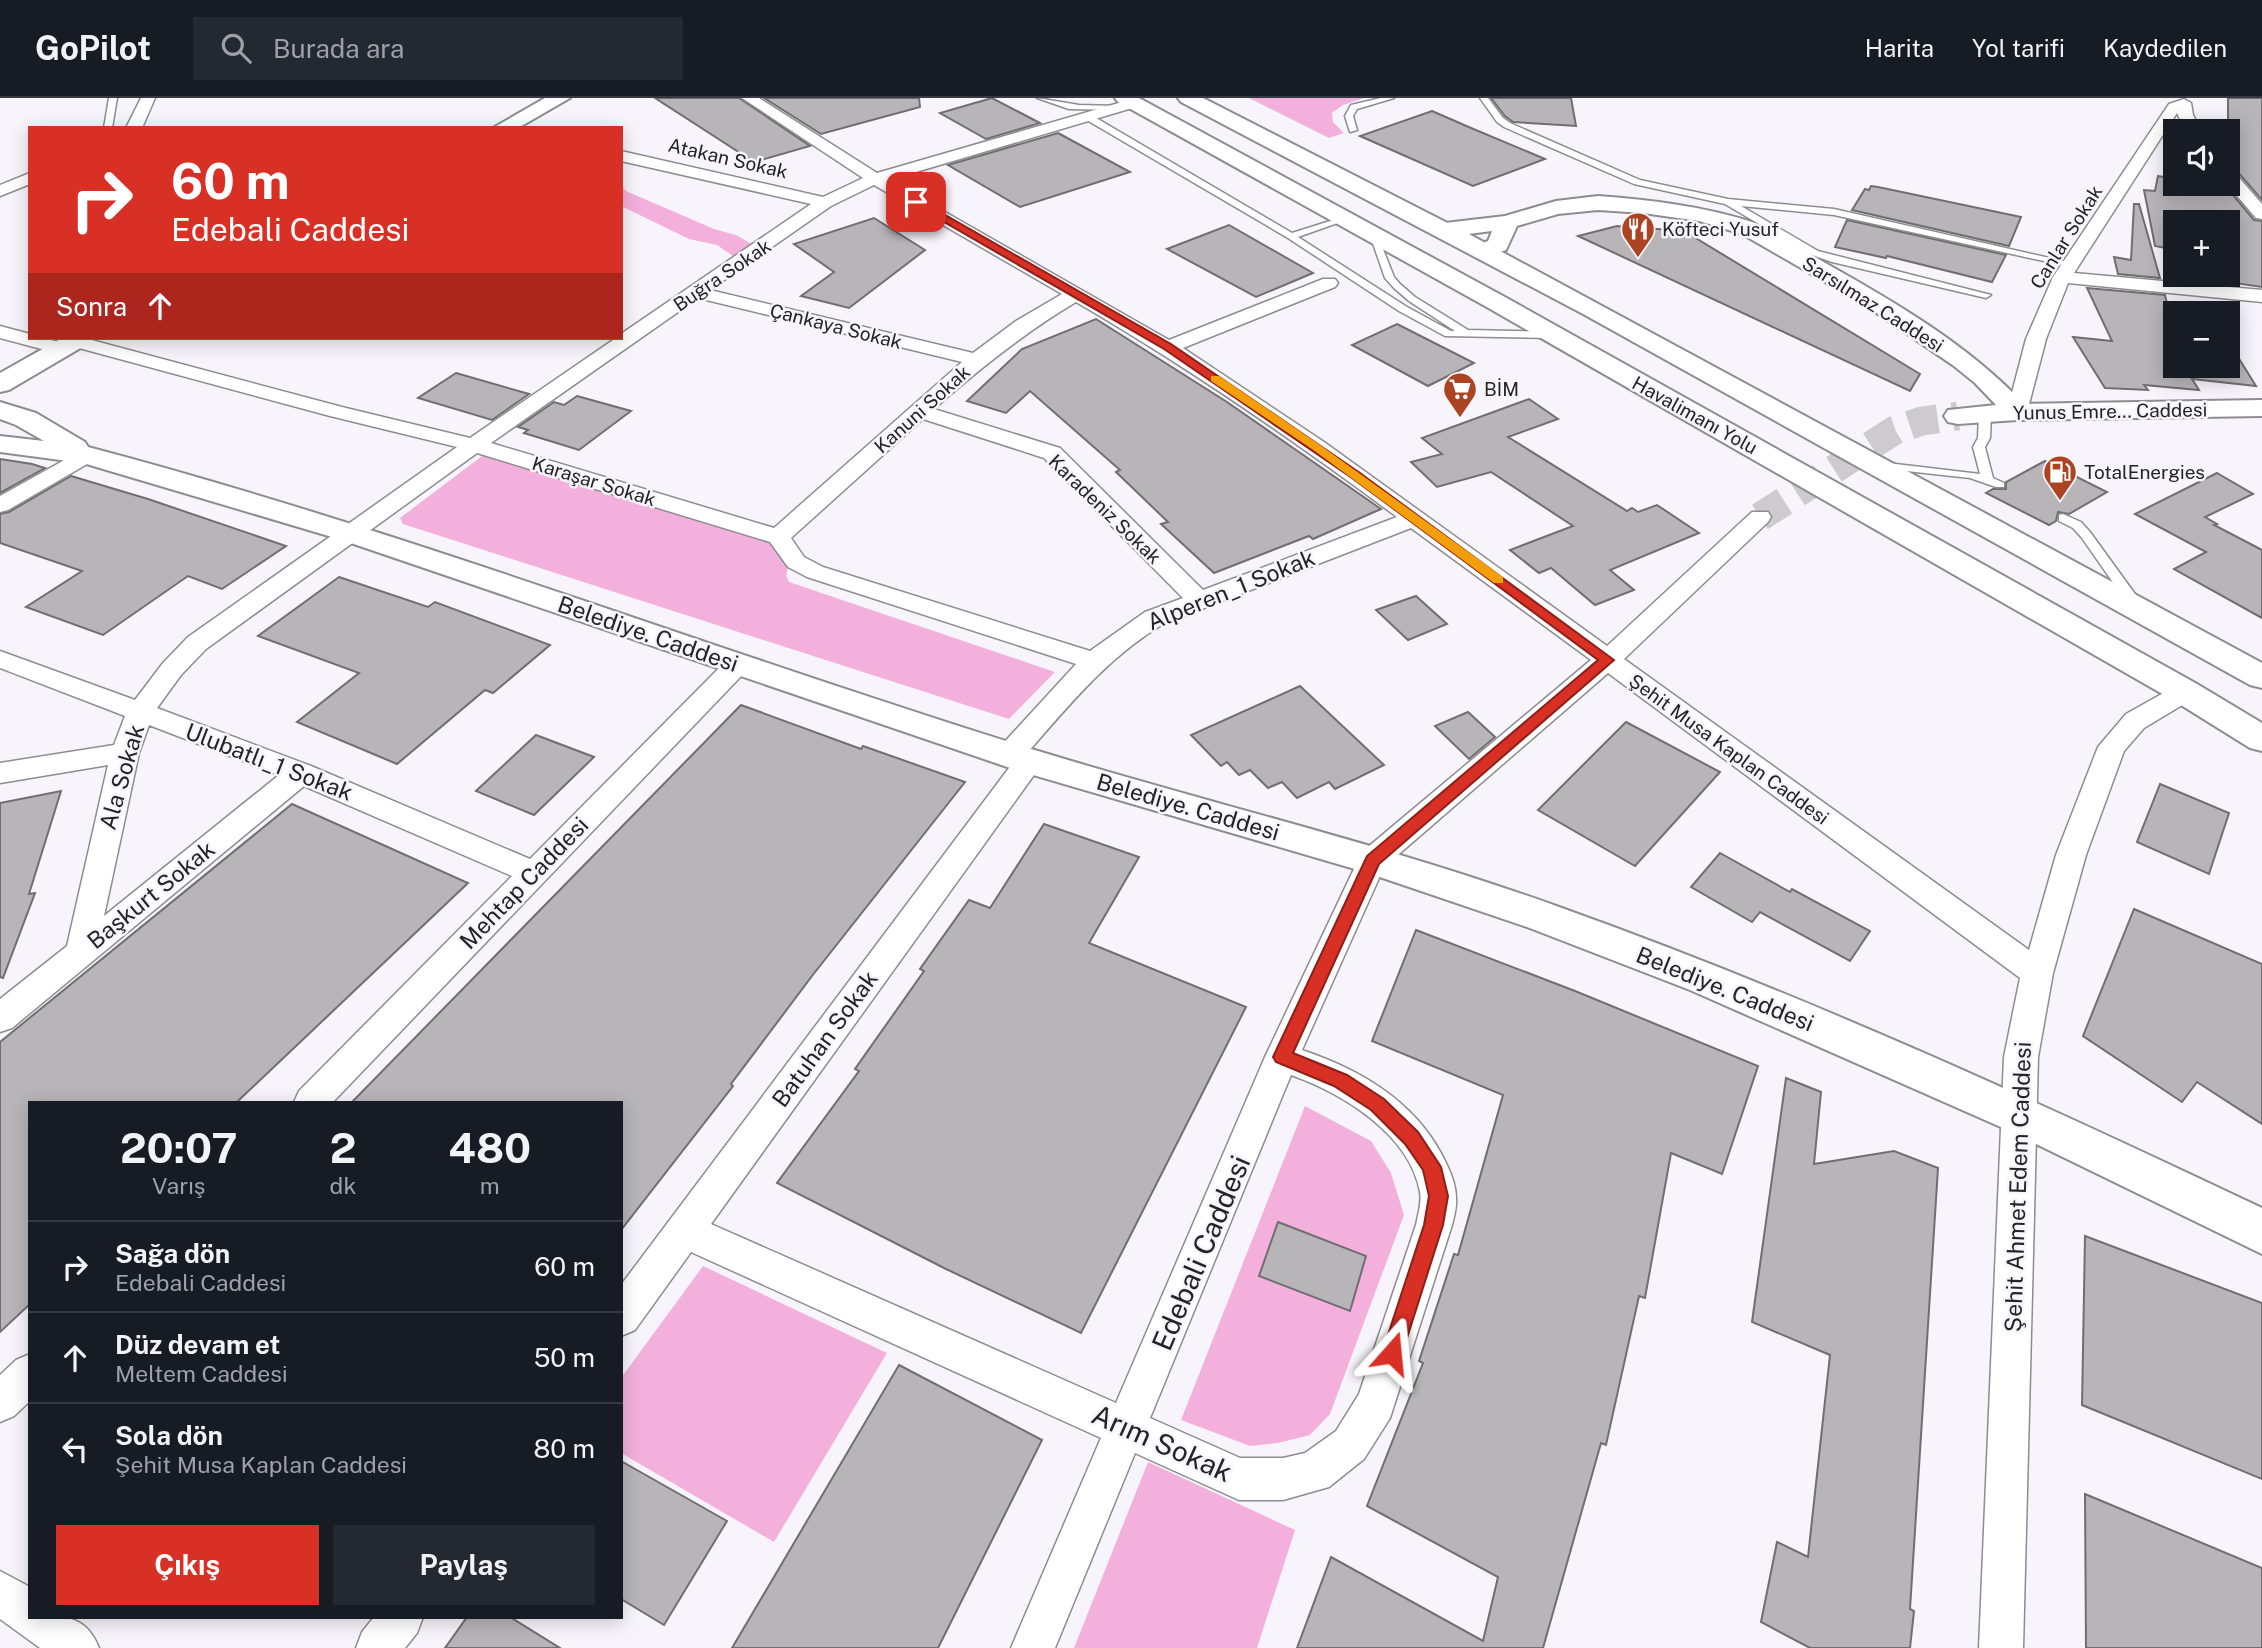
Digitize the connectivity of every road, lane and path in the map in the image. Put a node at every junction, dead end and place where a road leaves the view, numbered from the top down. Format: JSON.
{"nodes":[{"id":1,"x":113,"y":98,"type":"edge"},
{"id":2,"x":148,"y":98,"type":"edge"},
{"id":3,"x":560,"y":98,"type":"edge"},
{"id":4,"x":749,"y":98,"type":"edge"},
{"id":5,"x":1041,"y":98,"type":"edge"},
{"id":6,"x":1188,"y":98,"type":"edge"},
{"id":7,"x":1390,"y":98,"type":"edge"},
{"id":8,"x":1484,"y":98,"type":"edge"},
{"id":9,"x":1126,"y":103,"type":"edge"},
{"id":10,"x":1088,"y":117,"type":"junction"},
{"id":11,"x":2165,"y":119,"type":"edge"},
{"id":12,"x":2187,"y":119,"type":"edge"},
{"id":13,"x":2163,"y":122,"type":"edge"},
{"id":14,"x":107,"y":126,"type":"edge"},
{"id":15,"x":135,"y":126,"type":"edge"},
{"id":16,"x":506,"y":126,"type":"edge"},
{"id":17,"x":1353,"y":130,"type":"dead end"},
{"id":18,"x":623,"y":156,"type":"edge"},
{"id":19,"x":875,"y":178,"type":"junction"},
{"id":20,"x":28,"y":179,"type":"edge"},
{"id":21,"x":2240,"y":189,"type":"edge"},
{"id":22,"x":0,"y":191,"type":"edge"},
{"id":23,"x":825,"y":202,"type":"junction"},
{"id":24,"x":1728,"y":202,"type":"junction"},
{"id":25,"x":2262,"y":214,"type":"edge"},
{"id":26,"x":1343,"y":218,"type":"junction"},
{"id":27,"x":1507,"y":222,"type":"junction"},
{"id":28,"x":1445,"y":230,"type":"junction"},
{"id":29,"x":1373,"y":234,"type":"junction"},
{"id":30,"x":1292,"y":236,"type":"junction"},
{"id":31,"x":1485,"y":250,"type":"junction"},
{"id":32,"x":2066,"y":271,"type":"junction"},
{"id":33,"x":1329,"y":283,"type":"dead end"},
{"id":34,"x":695,"y":292,"type":"junction"},
{"id":35,"x":1076,"y":294,"type":"junction"},
{"id":36,"x":1986,"y":295,"type":"dead end"},
{"id":37,"x":2262,"y":296,"type":"edge"},
{"id":38,"x":0,"y":332,"type":"edge"},
{"id":39,"x":1466,"y":333,"type":"junction"},
{"id":40,"x":1553,"y":335,"type":"junction"},
{"id":41,"x":28,"y":336,"type":"edge"},
{"id":42,"x":71,"y":342,"type":"edge"},
{"id":43,"x":1168,"y":347,"type":"junction"},
{"id":44,"x":977,"y":360,"type":"junction"},
{"id":45,"x":0,"y":384,"type":"edge"},
{"id":46,"x":0,"y":410,"type":"edge"},
{"id":47,"x":2260,"y":410,"type":"edge"},
{"id":48,"x":919,"y":411,"type":"junction"},
{"id":49,"x":2017,"y":412,"type":"junction"},
{"id":50,"x":1985,"y":414,"type":"junction"},
{"id":51,"x":1958,"y":416,"type":"tunnel mouth"},
{"id":52,"x":0,"y":444,"type":"edge"},
{"id":53,"x":474,"y":445,"type":"junction"},
{"id":54,"x":86,"y":455,"type":"junction"},
{"id":55,"x":1879,"y":465,"type":"junction"},
{"id":56,"x":1987,"y":478,"type":"junction"},
{"id":57,"x":2000,"y":485,"type":"dead end"},
{"id":58,"x":0,"y":505,"type":"edge"},
{"id":59,"x":1415,"y":517,"type":"junction"},
{"id":60,"x":1760,"y":517,"type":"tunnel mouth"},
{"id":61,"x":2063,"y":517,"type":"dead end"},
{"id":62,"x":353,"y":534,"type":"junction"},
{"id":63,"x":778,"y":537,"type":"junction"},
{"id":64,"x":1200,"y":601,"type":"junction"},
{"id":65,"x":2139,"y":609,"type":"junction"},
{"id":66,"x":0,"y":659,"type":"edge"},
{"id":67,"x":1094,"y":660,"type":"junction"},
{"id":68,"x":1607,"y":660,"type":"junction"},
{"id":69,"x":738,"y":664,"type":"junction"},
{"id":70,"x":2262,"y":677,"type":"edge"},
{"id":71,"x":2185,"y":692,"type":"junction"},
{"id":72,"x":140,"y":713,"type":"junction"},
{"id":73,"x":2262,"y":739,"type":"edge"},
{"id":74,"x":125,"y":753,"type":"junction"},
{"id":75,"x":1019,"y":758,"type":"junction"},
{"id":76,"x":0,"y":773,"type":"edge"},
{"id":77,"x":301,"y":773,"type":"junction"},
{"id":78,"x":1373,"y":860,"type":"junction"},
{"id":79,"x":534,"y":873,"type":"junction"},
{"id":80,"x":81,"y":952,"type":"junction"},
{"id":81,"x":2037,"y":973,"type":"junction"},
{"id":82,"x":0,"y":1018,"type":"edge"},
{"id":83,"x":1282,"y":1057,"type":"junction"},
{"id":84,"x":312,"y":1101,"type":"edge"},
{"id":85,"x":2019,"y":1114,"type":"junction"},
{"id":86,"x":685,"y":1231,"type":"junction"},
{"id":87,"x":2262,"y":1232,"type":"edge"},
{"id":88,"x":623,"y":1314,"type":"edge"},
{"id":89,"x":28,"y":1376,"type":"edge"},
{"id":90,"x":0,"y":1402,"type":"edge"},
{"id":91,"x":1128,"y":1427,"type":"junction"},
{"id":92,"x":0,"y":1592,"type":"edge"},
{"id":93,"x":28,"y":1613,"type":"edge"},
{"id":94,"x":36,"y":1619,"type":"edge"},
{"id":95,"x":400,"y":1619,"type":"edge"},
{"id":96,"x":77,"y":1648,"type":"edge"},
{"id":97,"x":378,"y":1648,"type":"edge"},
{"id":98,"x":1033,"y":1648,"type":"edge"},
{"id":99,"x":2001,"y":1648,"type":"edge"}],
"edges":[{"from":1,"to":14,"type":"lane"},
{"from":2,"to":15,"type":"street"},
{"from":3,"to":16,"type":"main road"},
{"from":4,"to":19,"type":"street","name":"Şehit Musa Kaplan Caddesi"},
{"from":5,"to":9,"type":"lane"},
{"from":6,"to":28,"type":"main road","name":"Havalimanı Yolu"},
{"from":7,"to":17,"type":"lane"},
{"from":8,"to":24,"type":"lane"},
{"from":9,"to":10,"type":"street","name":"Buğra Sokak"},
{"from":9,"to":26,"type":"main road","name":"Havalimanı Yolu"},
{"from":10,"to":19,"type":"street","name":"Buğra Sokak"},
{"from":10,"to":30,"type":"lane"},
{"from":11,"to":12,"type":"street","name":"Canlar Sokak"},
{"from":13,"to":32,"type":"street","name":"Canlar Sokak"},
{"from":18,"to":23,"type":"street","name":"Atakan Sokak"},
{"from":19,"to":23,"type":"street","name":"Buğra Sokak"},
{"from":19,"to":35,"type":"street","name":"Şehit Musa Kaplan Caddesi"},
{"from":20,"to":22,"type":"street"},
{"from":21,"to":25,"type":"street"},
{"from":23,"to":34,"type":"street","name":"Buğra Sokak"},
{"from":24,"to":32,"type":"lane"},
{"from":24,"to":36,"type":"lane"},
{"from":26,"to":29,"type":"main road","name":"Havalimanı Yolu"},
{"from":26,"to":30,"type":"lane"},
{"from":27,"to":28,"type":"main road","name":"Sarsılmaz Caddesi"},
{"from":27,"to":31,"type":"main road"},
{"from":27,"to":49,"type":"main road","name":"Sarsılmaz Caddesi"},
{"from":28,"to":31,"type":"main road","name":"Havalimanı Yolu"},
{"from":29,"to":39,"type":"lane"},
{"from":29,"to":40,"type":"main road","name":"Havalimanı Yolu"},
{"from":30,"to":39,"type":"lane"},
{"from":31,"to":55,"type":"main road","name":"Havalimanı Yolu"},
{"from":32,"to":37,"type":"street"},
{"from":32,"to":49,"type":"street","name":"Canlar Sokak"},
{"from":33,"to":43,"type":"street"},
{"from":34,"to":44,"type":"street","name":"Çankaya Sokak"},
{"from":34,"to":53,"type":"street","name":"Buğra Sokak"},
{"from":35,"to":43,"type":"street","name":"Şehit Musa Kaplan Caddesi"},
{"from":35,"to":44,"type":"street","name":"Kanuni Sokak"},
{"from":38,"to":41,"type":"street","name":"Karaşar Sokak"},
{"from":39,"to":40,"type":"lane"},
{"from":40,"to":71,"type":"main road","name":"Havalimanı Yolu"},
{"from":42,"to":45,"type":"main road"},
{"from":42,"to":53,"type":"street","name":"Karaşar Sokak"},
{"from":43,"to":59,"type":"street","name":"Şehit Musa Kaplan Caddesi"},
{"from":44,"to":48,"type":"street","name":"Kanuni Sokak"},
{"from":46,"to":54,"type":"main road"},
{"from":47,"to":49,"type":"main road","name":"Yunus Emre... Caddesi"},
{"from":48,"to":63,"type":"street","name":"Kanuni Sokak"},
{"from":48,"to":64,"type":"street","name":"Karadeniz Sokak"},
{"from":49,"to":50,"type":"main road","name":"Yunus Emre... Caddesi"},
{"from":50,"to":51,"type":"main road","name":"Yunus Emre... Caddesi"},
{"from":50,"to":56,"type":"lane"},
{"from":52,"to":54,"type":"main road"},
{"from":53,"to":62,"type":"street","name":"Buğra Sokak"},
{"from":53,"to":63,"type":"street","name":"Karaşar Sokak"},
{"from":54,"to":58,"type":"street"},
{"from":54,"to":62,"type":"main road","name":"Belediye. Caddesi"},
{"from":55,"to":56,"type":"lane"},
{"from":55,"to":65,"type":"main road","name":"Havalimanı Yolu"},
{"from":56,"to":57,"type":"lane"},
{"from":59,"to":64,"type":"street","name":"Alperen_1 Sokak"},
{"from":59,"to":68,"type":"street","name":"Şehit Musa Kaplan Caddesi"},
{"from":60,"to":68,"type":"street"},
{"from":61,"to":65,"type":"lane"},
{"from":62,"to":69,"type":"main road","name":"Belediye. Caddesi"},
{"from":62,"to":72,"type":"street","name":"Ala Sokak"},
{"from":63,"to":67,"type":"street"},
{"from":64,"to":67,"type":"street","name":"Alperen_1 Sokak"},
{"from":65,"to":70,"type":"main road","name":"Havalimanı Yolu"},
{"from":66,"to":72,"type":"street","name":"Ulubatlı_1 Sokak"},
{"from":67,"to":75,"type":"street","name":"Alperen_1 Sokak"},
{"from":68,"to":78,"type":"street"},
{"from":68,"to":81,"type":"street","name":"Şehit Musa Kaplan Caddesi"},
{"from":69,"to":75,"type":"main road","name":"Belediye. Caddesi"},
{"from":69,"to":79,"type":"street","name":"Mehtap Caddesi"},
{"from":71,"to":73,"type":"main road","name":"Havalimanı Yolu"},
{"from":71,"to":81,"type":"street","name":"Şehit Ahmet Edem Caddesi"},
{"from":72,"to":74,"type":"street","name":"Ala Sokak"},
{"from":72,"to":77,"type":"street","name":"Ulubatlı_1 Sokak"},
{"from":74,"to":76,"type":"street"},
{"from":74,"to":80,"type":"street","name":"Ala Sokak"},
{"from":75,"to":78,"type":"main road","name":"Belediye. Caddesi"},
{"from":75,"to":86,"type":"street","name":"Batuhan Sokak"},
{"from":77,"to":79,"type":"street","name":"Ulubatlı_1 Sokak"},
{"from":77,"to":80,"type":"street","name":"Başkurt Sokak"},
{"from":78,"to":83,"type":"street","name":"Edebali Caddesi"},
{"from":78,"to":85,"type":"main road","name":"Belediye. Caddesi"},
{"from":79,"to":84,"type":"street","name":"Mehtap Caddesi"},
{"from":80,"to":82,"type":"street","name":"Başkurt Sokak"},
{"from":81,"to":85,"type":"street","name":"Şehit Ahmet Edem Caddesi"},
{"from":83,"to":91,"type":"street","name":"Edebali Caddesi"},
{"from":83,"to":91,"type":"street","name":"Arım Sokak"},
{"from":85,"to":87,"type":"main road","name":"Belediye. Caddesi"},
{"from":85,"to":99,"type":"street","name":"Şehit Ahmet Edem Caddesi"},
{"from":86,"to":88,"type":"street","name":"Batuhan Sokak"},
{"from":86,"to":91,"type":"street","name":"Arım Sokak"},
{"from":89,"to":90,"type":"street"},
{"from":91,"to":98,"type":"street","name":"Edebali Caddesi"},
{"from":92,"to":93,"type":"street"},
{"from":94,"to":96,"type":"street"},
{"from":95,"to":97,"type":"street"}]}
